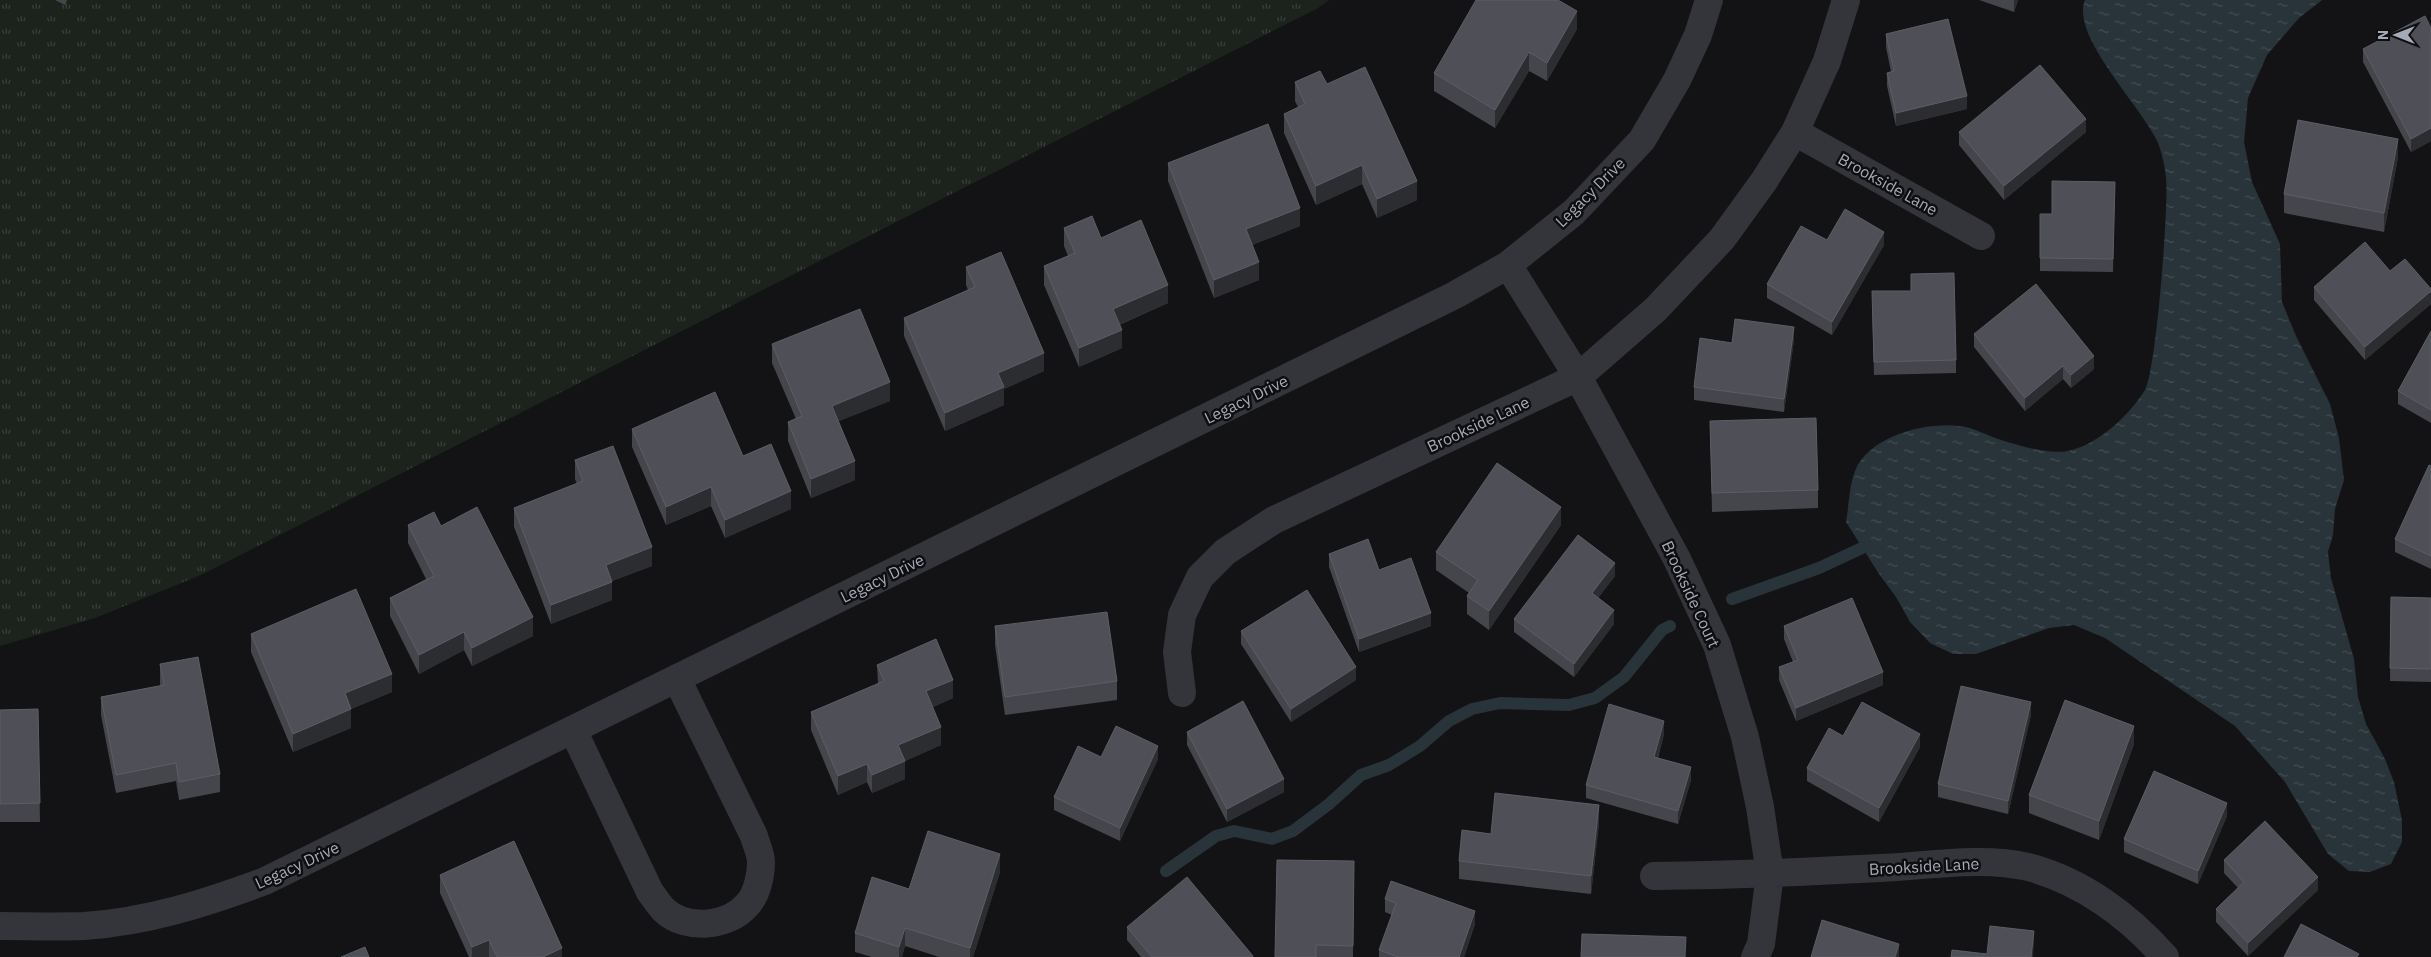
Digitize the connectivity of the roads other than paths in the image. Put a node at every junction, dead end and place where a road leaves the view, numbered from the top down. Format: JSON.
{"nodes":[{"id":1,"x":1709,"y":0,"type":"edge"},
{"id":2,"x":1846,"y":0,"type":"edge"},
{"id":3,"x":1795,"y":132,"type":"junction"},
{"id":4,"x":1981,"y":236,"type":"dead end"},
{"id":5,"x":1508,"y":264,"type":"junction"},
{"id":6,"x":1578,"y":377,"type":"junction"},
{"id":7,"x":677,"y":679,"type":"junction"},
{"id":8,"x":1182,"y":693,"type":"dead end"},
{"id":9,"x":573,"y":730,"type":"junction"},
{"id":10,"x":1770,"y":874,"type":"junction"},
{"id":11,"x":1654,"y":876,"type":"dead end"},
{"id":12,"x":0,"y":926,"type":"edge"},
{"id":13,"x":1755,"y":957,"type":"edge"},
{"id":14,"x":2165,"y":957,"type":"edge"}],
"edges":[{"from":1,"to":5,"type":"street","name":"Legacy Drive"},
{"from":2,"to":3,"type":"street","name":"Brookside Lane"},
{"from":3,"to":4,"type":"street","name":"Brookside Lane"},
{"from":3,"to":6,"type":"street","name":"Brookside Lane"},
{"from":5,"to":6,"type":"street","name":"Brookside Court"},
{"from":5,"to":7,"type":"street","name":"Legacy Drive"},
{"from":6,"to":8,"type":"street","name":"Brookside Lane"},
{"from":6,"to":10,"type":"street","name":"Brookside Court"},
{"from":7,"to":9,"type":"street","name":"Legacy Drive"},
{"from":7,"to":9,"type":"street"},
{"from":9,"to":12,"type":"street","name":"Legacy Drive"},
{"from":10,"to":11,"type":"street","name":"Brookside Lane"},
{"from":10,"to":13,"type":"street","name":"Brookside Court"},
{"from":10,"to":14,"type":"street","name":"Brookside Lane"}]}
